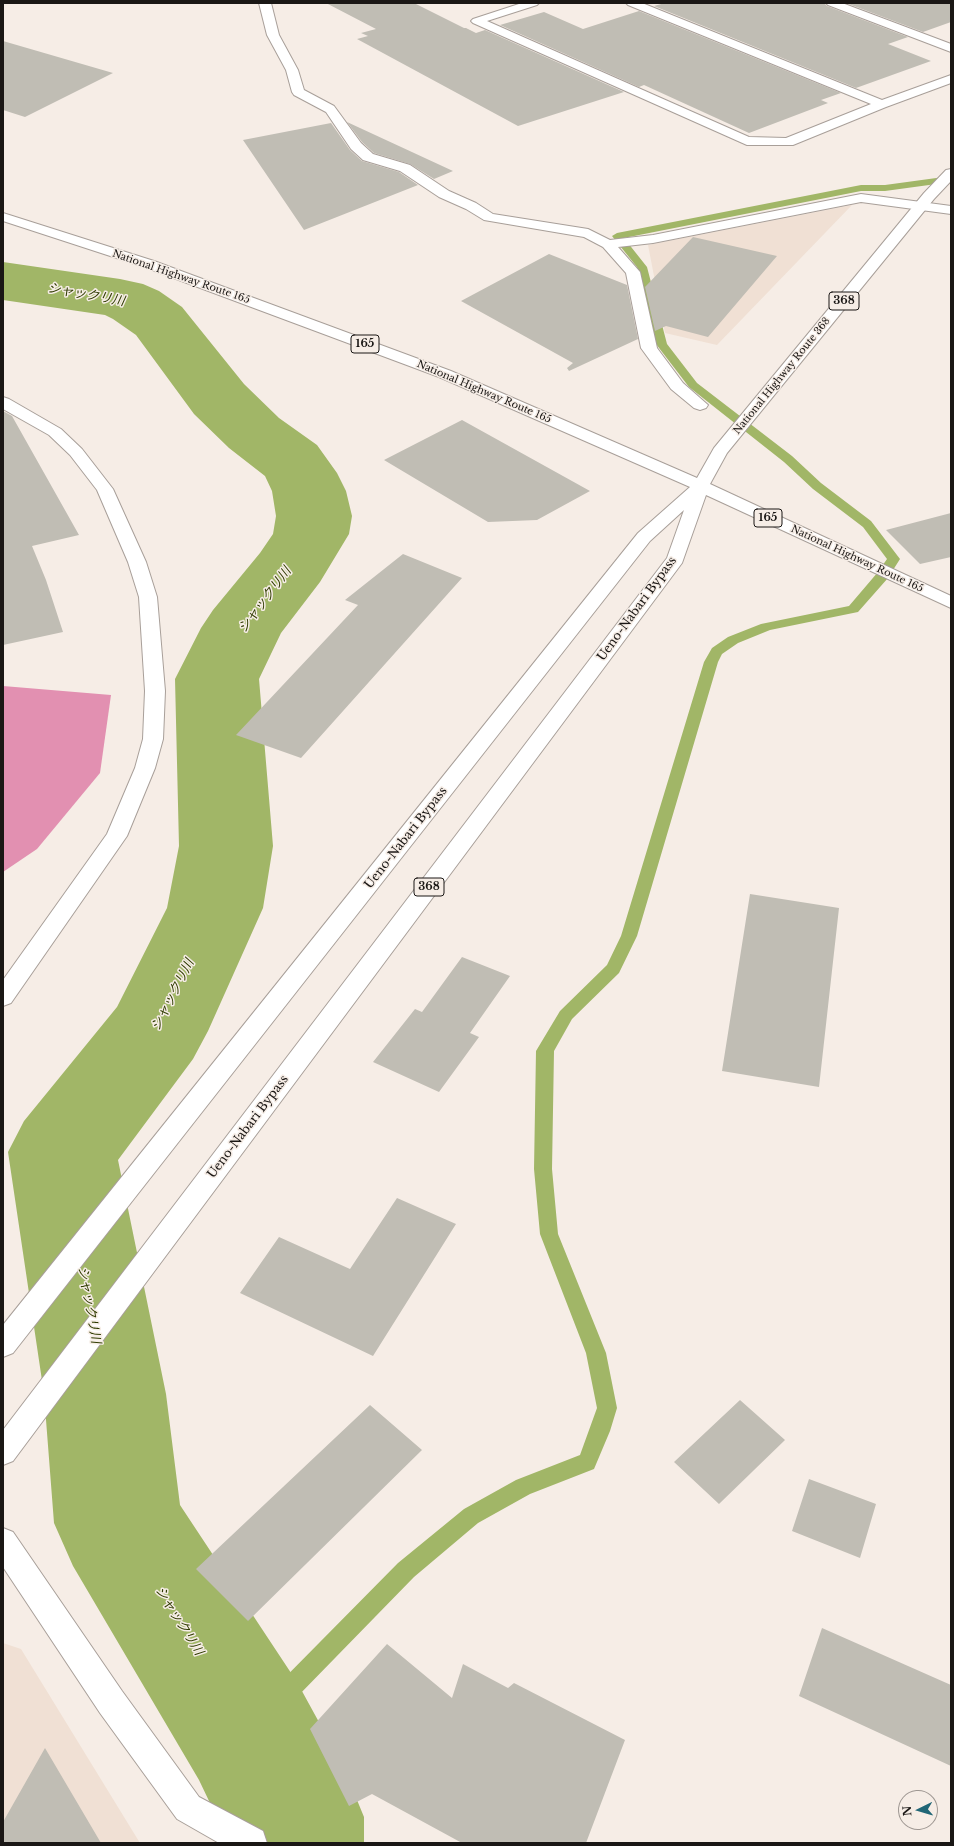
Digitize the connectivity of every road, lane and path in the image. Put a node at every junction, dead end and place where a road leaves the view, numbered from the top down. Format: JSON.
{"nodes":[{"id":1,"x":265,"y":3,"type":"edge"},
{"id":2,"x":533,"y":3,"type":"edge"},
{"id":3,"x":632,"y":3,"type":"edge"},
{"id":4,"x":832,"y":3,"type":"edge"},
{"id":5,"x":951,"y":48,"type":"edge"},
{"id":6,"x":951,"y":79,"type":"edge"},
{"id":7,"x":882,"y":104,"type":"junction"},
{"id":8,"x":951,"y":173,"type":"edge"},
{"id":9,"x":925,"y":201,"type":"junction"},
{"id":10,"x":951,"y":210,"type":"edge"},
{"id":11,"x":3,"y":217,"type":"edge"},
{"id":12,"x":611,"y":244,"type":"junction"},
{"id":13,"x":3,"y":402,"type":"edge"},
{"id":14,"x":700,"y":405,"type":"dead end"},
{"id":15,"x":701,"y":486,"type":"junction"},
{"id":16,"x":944,"y":599,"type":"edge"},
{"id":17,"x":3,"y":997,"type":"edge"},
{"id":18,"x":10,"y":1336,"type":"edge"},
{"id":19,"x":3,"y":1452,"type":"edge"},
{"id":20,"x":3,"y":1542,"type":"edge"},
{"id":21,"x":251,"y":1843,"type":"edge"}],
"edges":[{"from":1,"to":12,"type":"main road"},
{"from":2,"to":7,"type":"main road"},
{"from":3,"to":7,"type":"main road"},
{"from":4,"to":5,"type":"main road"},
{"from":6,"to":7,"type":"main road"},
{"from":8,"to":9,"type":"main road","name":"National Highway Route 368","number":"368"},
{"from":9,"to":10,"type":"main road"},
{"from":9,"to":12,"type":"main road"},
{"from":9,"to":15,"type":"main road","name":"National Highway Route 368","number":"368"},
{"from":11,"to":15,"type":"main road","name":"National Highway Route 165","number":"165"},
{"from":12,"to":14,"type":"main road"},
{"from":13,"to":17,"type":"main road"},
{"from":15,"to":16,"type":"main road","name":"National Highway Route 165","number":"165"},
{"from":15,"to":18,"type":"main road","name":"Ueno-Nabari Bypass","number":"368"},
{"from":15,"to":19,"type":"main road","name":"Ueno-Nabari Bypass","number":"368"},
{"from":20,"to":21,"type":"main road"}]}
